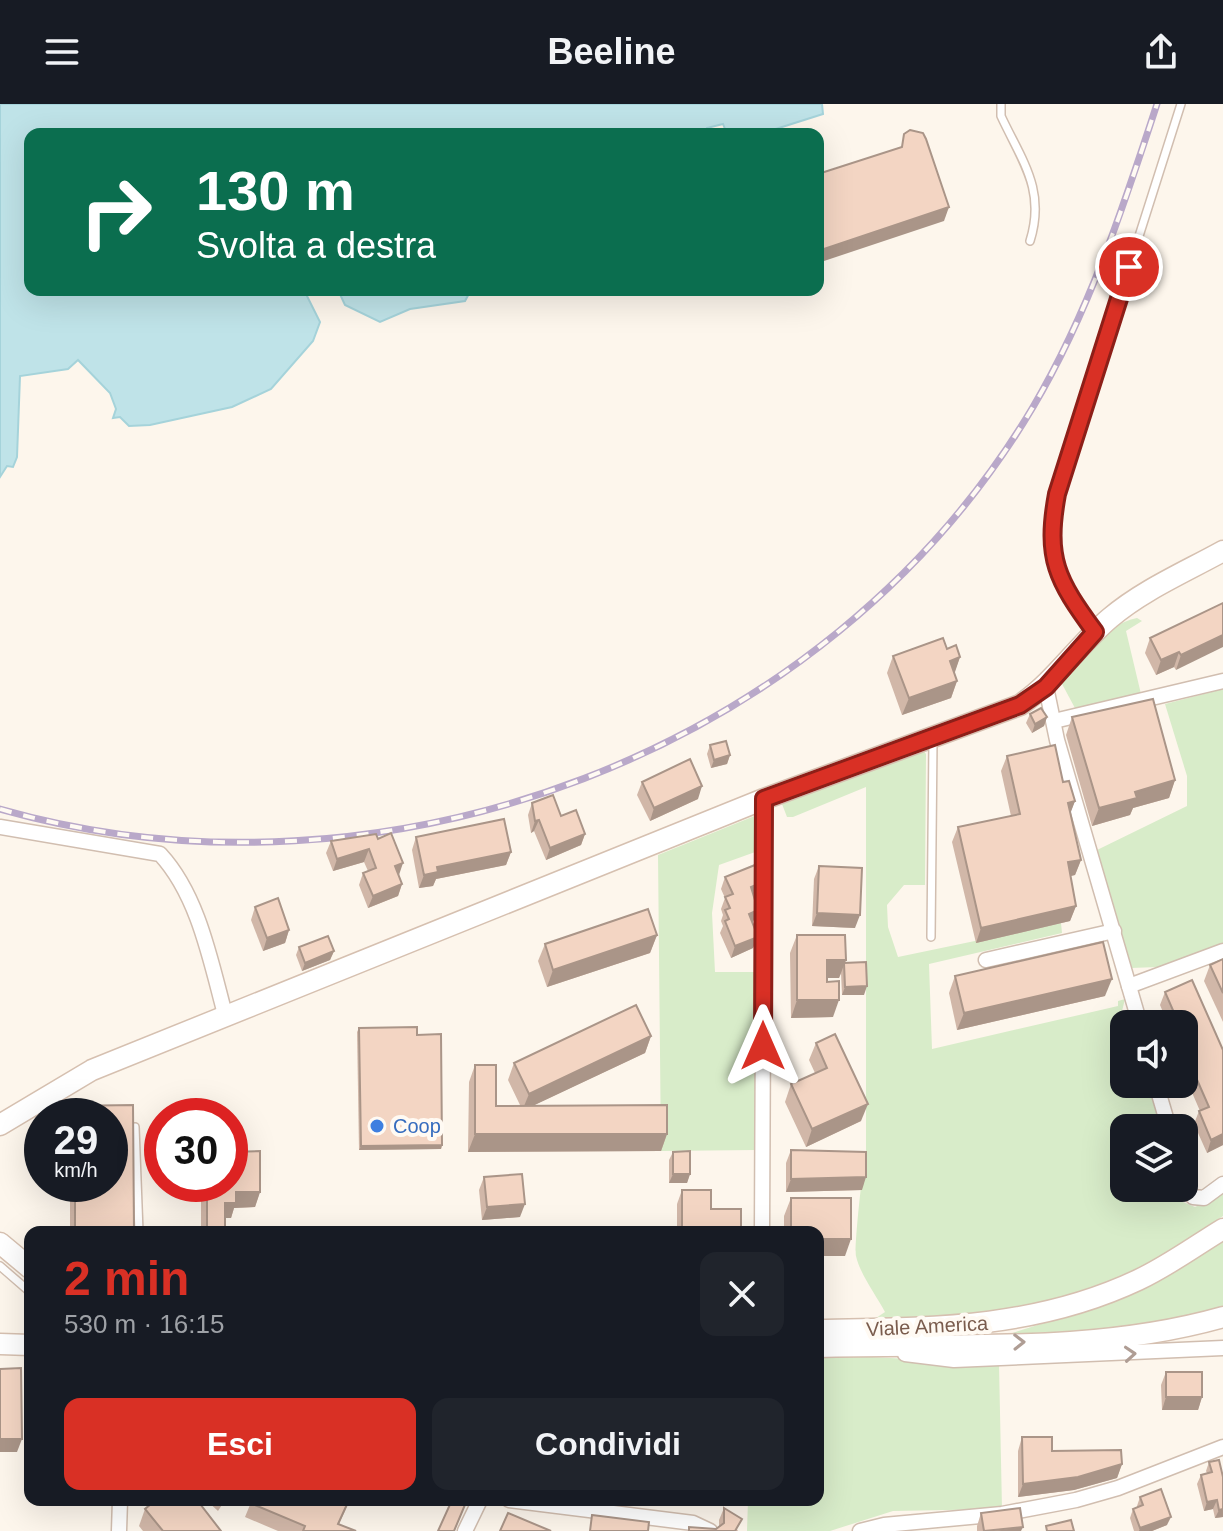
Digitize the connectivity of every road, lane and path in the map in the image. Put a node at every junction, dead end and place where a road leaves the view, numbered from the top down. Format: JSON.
{"nodes":[{"id":1,"x":1001,"y":104,"type":"edge"},
{"id":2,"x":1181,"y":104,"type":"edge"},
{"id":3,"x":1030,"y":241,"type":"dead end"},
{"id":4,"x":1223,"y":551,"type":"edge"},
{"id":5,"x":1095,"y":632,"type":"junction"},
{"id":6,"x":1223,"y":681,"type":"edge"},
{"id":7,"x":1046,"y":687,"type":"junction"},
{"id":8,"x":1054,"y":721,"type":"junction"},
{"id":9,"x":933,"y":735,"type":"junction"},
{"id":10,"x":764,"y":799,"type":"junction"},
{"id":11,"x":0,"y":827,"type":"edge"},
{"id":12,"x":1114,"y":931,"type":"junction"},
{"id":13,"x":931,"y":937,"type":"dead end"},
{"id":14,"x":1223,"y":951,"type":"edge"},
{"id":15,"x":986,"y":960,"type":"dead end"},
{"id":16,"x":1129,"y":986,"type":"junction"},
{"id":17,"x":1136,"y":1010,"type":"edge"},
{"id":18,"x":226,"y":1018,"type":"junction"},
{"id":19,"x":0,"y":1125,"type":"edge"},
{"id":20,"x":135,"y":1127,"type":"edge"},
{"id":21,"x":1223,"y":1184,"type":"edge"},
{"id":22,"x":1198,"y":1197,"type":"edge"},
{"id":23,"x":139,"y":1226,"type":"edge"},
{"id":24,"x":762,"y":1226,"type":"edge"},
{"id":25,"x":1223,"y":1229,"type":"edge"},
{"id":26,"x":0,"y":1233,"type":"edge"},
{"id":27,"x":0,"y":1243,"type":"edge"},
{"id":28,"x":16,"y":1263,"type":"edge"},
{"id":29,"x":1223,"y":1317,"type":"edge"},
{"id":30,"x":824,"y":1330,"type":"edge"},
{"id":31,"x":857,"y":1346,"type":"junction"},
{"id":32,"x":824,"y":1347,"type":"edge"},
{"id":33,"x":1223,"y":1348,"type":"edge"},
{"id":34,"x":1223,"y":1447,"type":"edge"},
{"id":35,"x":120,"y":1506,"type":"edge"},
{"id":36,"x":477,"y":1506,"type":"edge"},
{"id":37,"x":601,"y":1506,"type":"edge"},
{"id":38,"x":119,"y":1531,"type":"edge"},
{"id":39,"x":465,"y":1531,"type":"edge"},
{"id":40,"x":710,"y":1531,"type":"edge"},
{"id":41,"x":860,"y":1531,"type":"edge"}],
"edges":[{"from":1,"to":3,"type":"lane"},
{"from":2,"to":5,"type":"lane"},
{"from":4,"to":5,"type":"street"},
{"from":5,"to":7,"type":"street"},
{"from":6,"to":8,"type":"street"},
{"from":7,"to":8,"type":"street"},
{"from":7,"to":9,"type":"street"},
{"from":8,"to":12,"type":"street"},
{"from":9,"to":10,"type":"street"},
{"from":9,"to":13,"type":"lane"},
{"from":10,"to":18,"type":"street"},
{"from":10,"to":24,"type":"street"},
{"from":11,"to":18,"type":"street"},
{"from":12,"to":15,"type":"street"},
{"from":12,"to":16,"type":"street"},
{"from":14,"to":16,"type":"street"},
{"from":16,"to":17,"type":"street"},
{"from":18,"to":19,"type":"street"},
{"from":20,"to":23,"type":"lane"},
{"from":21,"to":22,"type":"street"},
{"from":25,"to":30,"type":"street","name":"Viale America"},
{"from":26,"to":28,"type":"street"},
{"from":27,"to":28,"type":"street"},
{"from":31,"to":29,"type":"street","name":"Viale America","one_way":true},
{"from":31,"to":32,"type":"street","name":"Viale America"},
{"from":31,"to":33,"type":"street","one_way":true},
{"from":34,"to":41,"type":"street"},
{"from":35,"to":38,"type":"street"},
{"from":36,"to":39,"type":"street"},
{"from":37,"to":40,"type":"street"}]}
